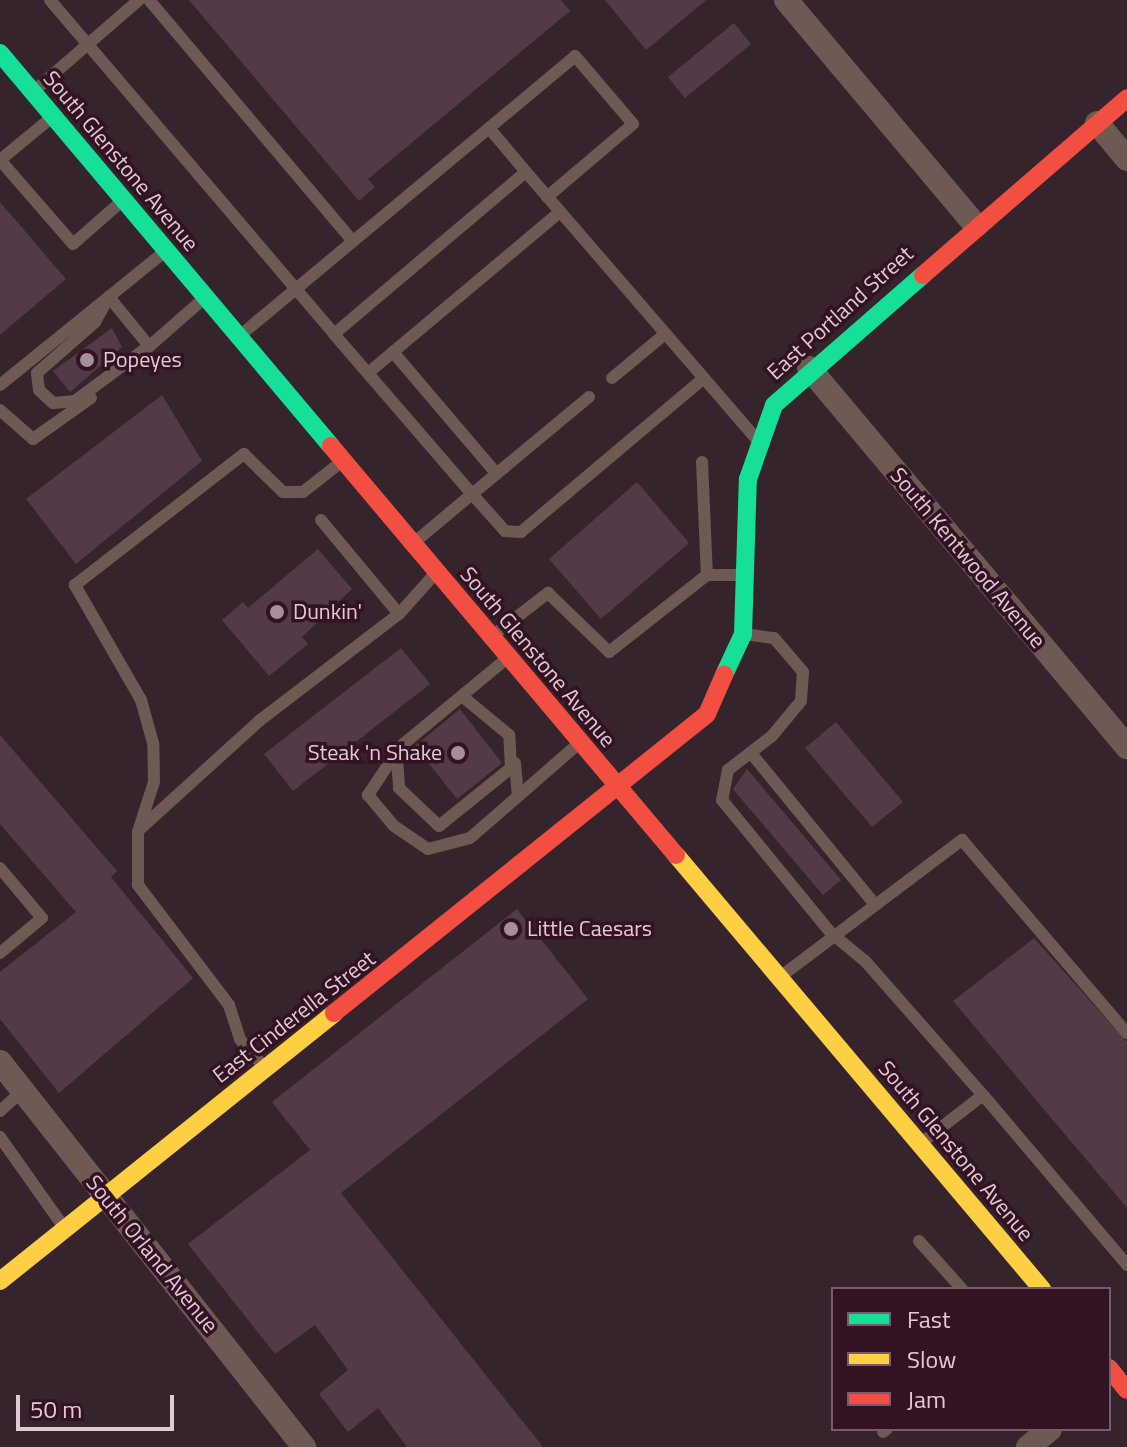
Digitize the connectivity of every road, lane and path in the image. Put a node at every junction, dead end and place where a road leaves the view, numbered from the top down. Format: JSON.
{"nodes":[{"id":1,"x":50,"y":0,"type":"edge"},
{"id":2,"x":139,"y":0,"type":"edge"},
{"id":3,"x":149,"y":0,"type":"edge"},
{"id":4,"x":786,"y":0,"type":"edge"},
{"id":5,"x":88,"y":45,"type":"junction"},
{"id":6,"x":0,"y":53,"type":"edge"},
{"id":7,"x":32,"y":92,"type":"junction"},
{"id":8,"x":1127,"y":98,"type":"edge"},
{"id":9,"x":53,"y":116,"type":"junction"},
{"id":10,"x":1097,"y":123,"type":"junction"},
{"id":11,"x":489,"y":128,"type":"junction"},
{"id":12,"x":1127,"y":159,"type":"edge"},
{"id":13,"x":0,"y":160,"type":"edge"},
{"id":14,"x":526,"y":172,"type":"junction"},
{"id":15,"x":547,"y":197,"type":"junction"},
{"id":16,"x":123,"y":200,"type":"junction"},
{"id":17,"x":560,"y":212,"type":"junction"},
{"id":18,"x":976,"y":226,"type":"junction"},
{"id":19,"x":353,"y":241,"type":"junction"},
{"id":20,"x":166,"y":251,"type":"junction"},
{"id":21,"x":295,"y":290,"type":"junction"},
{"id":22,"x":109,"y":297,"type":"junction"},
{"id":23,"x":205,"y":298,"type":"junction"},
{"id":24,"x":334,"y":334,"type":"junction"},
{"id":25,"x":665,"y":334,"type":"junction"},
{"id":26,"x":238,"y":337,"type":"junction"},
{"id":27,"x":149,"y":346,"type":"junction"},
{"id":28,"x":393,"y":352,"type":"junction"},
{"id":29,"x":809,"y":368,"type":"junction"},
{"id":30,"x":368,"y":373,"type":"junction"},
{"id":31,"x":612,"y":378,"type":"dead end"},
{"id":32,"x":704,"y":378,"type":"junction"},
{"id":33,"x":0,"y":385,"type":"edge"},
{"id":34,"x":589,"y":397,"type":"dead end"},
{"id":35,"x":0,"y":410,"type":"edge"},
{"id":36,"x":757,"y":440,"type":"junction"},
{"id":37,"x":342,"y":461,"type":"junction"},
{"id":38,"x":702,"y":462,"type":"dead end"},
{"id":39,"x":497,"y":474,"type":"junction"},
{"id":40,"x":472,"y":494,"type":"junction"},
{"id":41,"x":321,"y":520,"type":"dead end"},
{"id":42,"x":412,"y":544,"type":"junction"},
{"id":43,"x":436,"y":572,"type":"junction"},
{"id":44,"x":707,"y":575,"type":"junction"},
{"id":45,"x":750,"y":575,"type":"junction"},
{"id":46,"x":399,"y":614,"type":"junction"},
{"id":47,"x":743,"y":634,"type":"junction"},
{"id":48,"x":491,"y":638,"type":"junction"},
{"id":49,"x":508,"y":658,"type":"junction"},
{"id":50,"x":462,"y":696,"type":"junction"},
{"id":51,"x":579,"y":743,"type":"junction"},
{"id":52,"x":400,"y":747,"type":"junction"},
{"id":53,"x":1127,"y":747,"type":"edge"},
{"id":54,"x":751,"y":753,"type":"junction"},
{"id":55,"x":515,"y":763,"type":"junction"},
{"id":56,"x":773,"y":780,"type":"junction"},
{"id":57,"x":761,"y":789,"type":"dead end"},
{"id":58,"x":619,"y":790,"type":"junction"},
{"id":59,"x":518,"y":796,"type":"junction"},
{"id":60,"x":788,"y":799,"type":"junction"},
{"id":61,"x":744,"y":804,"type":"dead end"},
{"id":62,"x":777,"y":808,"type":"dead end"},
{"id":63,"x":733,"y":813,"type":"junction"},
{"id":64,"x":759,"y":823,"type":"dead end"},
{"id":65,"x":138,"y":832,"type":"junction"},
{"id":66,"x":748,"y":832,"type":"junction"},
{"id":67,"x":777,"y":843,"type":"dead end"},
{"id":68,"x":765,"y":852,"type":"junction"},
{"id":69,"x":836,"y":857,"type":"junction"},
{"id":70,"x":793,"y":862,"type":"dead end"},
{"id":71,"x":825,"y":866,"type":"dead end"},
{"id":72,"x":781,"y":872,"type":"junction"},
{"id":73,"x":2,"y":875,"type":"edge"},
{"id":74,"x":807,"y":880,"type":"dead end"},
{"id":75,"x":796,"y":890,"type":"junction"},
{"id":76,"x":873,"y":902,"type":"junction"},
{"id":77,"x":831,"y":933,"type":"junction"},
{"id":78,"x":0,"y":953,"type":"edge"},
{"id":79,"x":778,"y":978,"type":"junction"},
{"id":80,"x":1127,"y":1033,"type":"edge"},
{"id":81,"x":0,"y":1062,"type":"edge"},
{"id":82,"x":267,"y":1069,"type":"junction"},
{"id":83,"x":23,"y":1090,"type":"junction"},
{"id":84,"x":983,"y":1095,"type":"junction"},
{"id":85,"x":0,"y":1111,"type":"edge"},
{"id":86,"x":0,"y":1137,"type":"edge"},
{"id":87,"x":919,"y":1145,"type":"junction"},
{"id":88,"x":105,"y":1198,"type":"junction"},
{"id":89,"x":65,"y":1229,"type":"junction"},
{"id":90,"x":919,"y":1241,"type":"dead end"},
{"id":91,"x":1127,"y":1265,"type":"edge"},
{"id":92,"x":0,"y":1281,"type":"edge"},
{"id":93,"x":960,"y":1287,"type":"edge"},
{"id":94,"x":1040,"y":1287,"type":"edge"},
{"id":95,"x":1048,"y":1431,"type":"edge"},
{"id":96,"x":304,"y":1447,"type":"edge"},
{"id":97,"x":1028,"y":1447,"type":"edge"}],
"edges":[{"from":1,"to":5,"type":"lane"},
{"from":2,"to":5,"type":"lane"},
{"from":3,"to":19,"type":"lane"},
{"from":4,"to":18,"type":"street"},
{"from":5,"to":7,"type":"lane"},
{"from":5,"to":21,"type":"lane"},
{"from":6,"to":7,"type":"street","name":"South Glenstone Avenue"},
{"from":7,"to":9,"type":"street","name":"South Glenstone Avenue"},
{"from":8,"to":10,"type":"street","name":"East Portland Street"},
{"from":9,"to":13,"type":"lane"},
{"from":9,"to":16,"type":"street","name":"South Glenstone Avenue"},
{"from":10,"to":12,"type":"street"},
{"from":10,"to":18,"type":"street","name":"East Portland Street"},
{"from":11,"to":14,"type":"lane"},
{"from":11,"to":15,"type":"lane"},
{"from":11,"to":19,"type":"lane"},
{"from":13,"to":16,"type":"lane"},
{"from":14,"to":15,"type":"lane"},
{"from":14,"to":24,"type":"lane"},
{"from":15,"to":17,"type":"lane"},
{"from":16,"to":20,"type":"street","name":"South Glenstone Avenue"},
{"from":17,"to":25,"type":"lane"},
{"from":17,"to":28,"type":"lane"},
{"from":18,"to":29,"type":"street","name":"East Portland Street"},
{"from":19,"to":21,"type":"lane"},
{"from":20,"to":22,"type":"lane"},
{"from":20,"to":23,"type":"street","name":"South Glenstone Avenue"},
{"from":21,"to":24,"type":"lane"},
{"from":21,"to":26,"type":"lane"},
{"from":22,"to":27,"type":"lane"},
{"from":22,"to":27,"type":"lane"},
{"from":22,"to":33,"type":"lane"},
{"from":23,"to":26,"type":"street","name":"South Glenstone Avenue"},
{"from":23,"to":27,"type":"lane"},
{"from":24,"to":30,"type":"lane"},
{"from":25,"to":31,"type":"lane"},
{"from":25,"to":32,"type":"lane"},
{"from":26,"to":37,"type":"street","name":"South Glenstone Avenue"},
{"from":27,"to":35,"type":"lane"},
{"from":28,"to":30,"type":"lane"},
{"from":28,"to":39,"type":"lane"},
{"from":29,"to":36,"type":"street","name":"East Portland Street"},
{"from":29,"to":53,"type":"street","name":"South Kentwood Avenue"},
{"from":30,"to":40,"type":"lane"},
{"from":32,"to":36,"type":"lane"},
{"from":32,"to":40,"type":"lane"},
{"from":34,"to":39,"type":"lane"},
{"from":36,"to":45,"type":"street","name":"East Portland Street"},
{"from":37,"to":42,"type":"street","name":"South Glenstone Avenue"},
{"from":37,"to":65,"type":"lane"},
{"from":38,"to":44,"type":"lane"},
{"from":39,"to":40,"type":"lane"},
{"from":40,"to":42,"type":"lane"},
{"from":41,"to":46,"type":"lane"},
{"from":42,"to":43,"type":"street","name":"South Glenstone Avenue"},
{"from":43,"to":46,"type":"lane"},
{"from":43,"to":48,"type":"street","name":"South Glenstone Avenue"},
{"from":44,"to":45,"type":"lane"},
{"from":44,"to":48,"type":"lane"},
{"from":45,"to":47,"type":"street","name":"East Portland Street"},
{"from":46,"to":65,"type":"lane"},
{"from":47,"to":54,"type":"lane"},
{"from":47,"to":58,"type":"street","name":"East Portland Street"},
{"from":48,"to":49,"type":"street","name":"South Glenstone Avenue"},
{"from":49,"to":50,"type":"lane"},
{"from":49,"to":51,"type":"street","name":"South Glenstone Avenue"},
{"from":50,"to":52,"type":"lane"},
{"from":50,"to":55,"type":"lane"},
{"from":51,"to":58,"type":"street","name":"South Glenstone Avenue"},
{"from":51,"to":59,"type":"lane"},
{"from":52,"to":55,"type":"lane"},
{"from":52,"to":59,"type":"lane"},
{"from":54,"to":56,"type":"lane"},
{"from":54,"to":63,"type":"lane"},
{"from":55,"to":59,"type":"lane"},
{"from":56,"to":57,"type":"lane"},
{"from":56,"to":60,"type":"lane"},
{"from":58,"to":79,"type":"street","name":"South Glenstone Avenue"},
{"from":58,"to":82,"type":"street","name":"East Cinderella Street"},
{"from":60,"to":62,"type":"lane"},
{"from":60,"to":69,"type":"lane"},
{"from":61,"to":63,"type":"lane"},
{"from":63,"to":66,"type":"lane"},
{"from":64,"to":66,"type":"lane"},
{"from":65,"to":82,"type":"lane"},
{"from":66,"to":68,"type":"lane"},
{"from":67,"to":68,"type":"lane"},
{"from":68,"to":72,"type":"lane"},
{"from":69,"to":71,"type":"lane"},
{"from":69,"to":76,"type":"lane"},
{"from":70,"to":72,"type":"lane"},
{"from":72,"to":75,"type":"lane"},
{"from":73,"to":78,"type":"lane"},
{"from":74,"to":75,"type":"lane"},
{"from":75,"to":77,"type":"lane"},
{"from":76,"to":77,"type":"lane"},
{"from":76,"to":80,"type":"lane"},
{"from":77,"to":79,"type":"lane"},
{"from":77,"to":84,"type":"lane"},
{"from":79,"to":87,"type":"street","name":"South Glenstone Avenue"},
{"from":81,"to":83,"type":"street","name":"South Orland Avenue"},
{"from":82,"to":88,"type":"street","name":"East Cinderella Street"},
{"from":83,"to":85,"type":"lane"},
{"from":83,"to":88,"type":"street","name":"South Orland Avenue"},
{"from":84,"to":87,"type":"lane"},
{"from":84,"to":91,"type":"lane"},
{"from":86,"to":89,"type":"lane"},
{"from":87,"to":94,"type":"street","name":"South Glenstone Avenue"},
{"from":88,"to":89,"type":"street","name":"East Cinderella Street"},
{"from":88,"to":96,"type":"street","name":"South Orland Avenue"},
{"from":89,"to":92,"type":"street","name":"East Cinderella Street"},
{"from":90,"to":93,"type":"lane"},
{"from":95,"to":97,"type":"street"}]}
